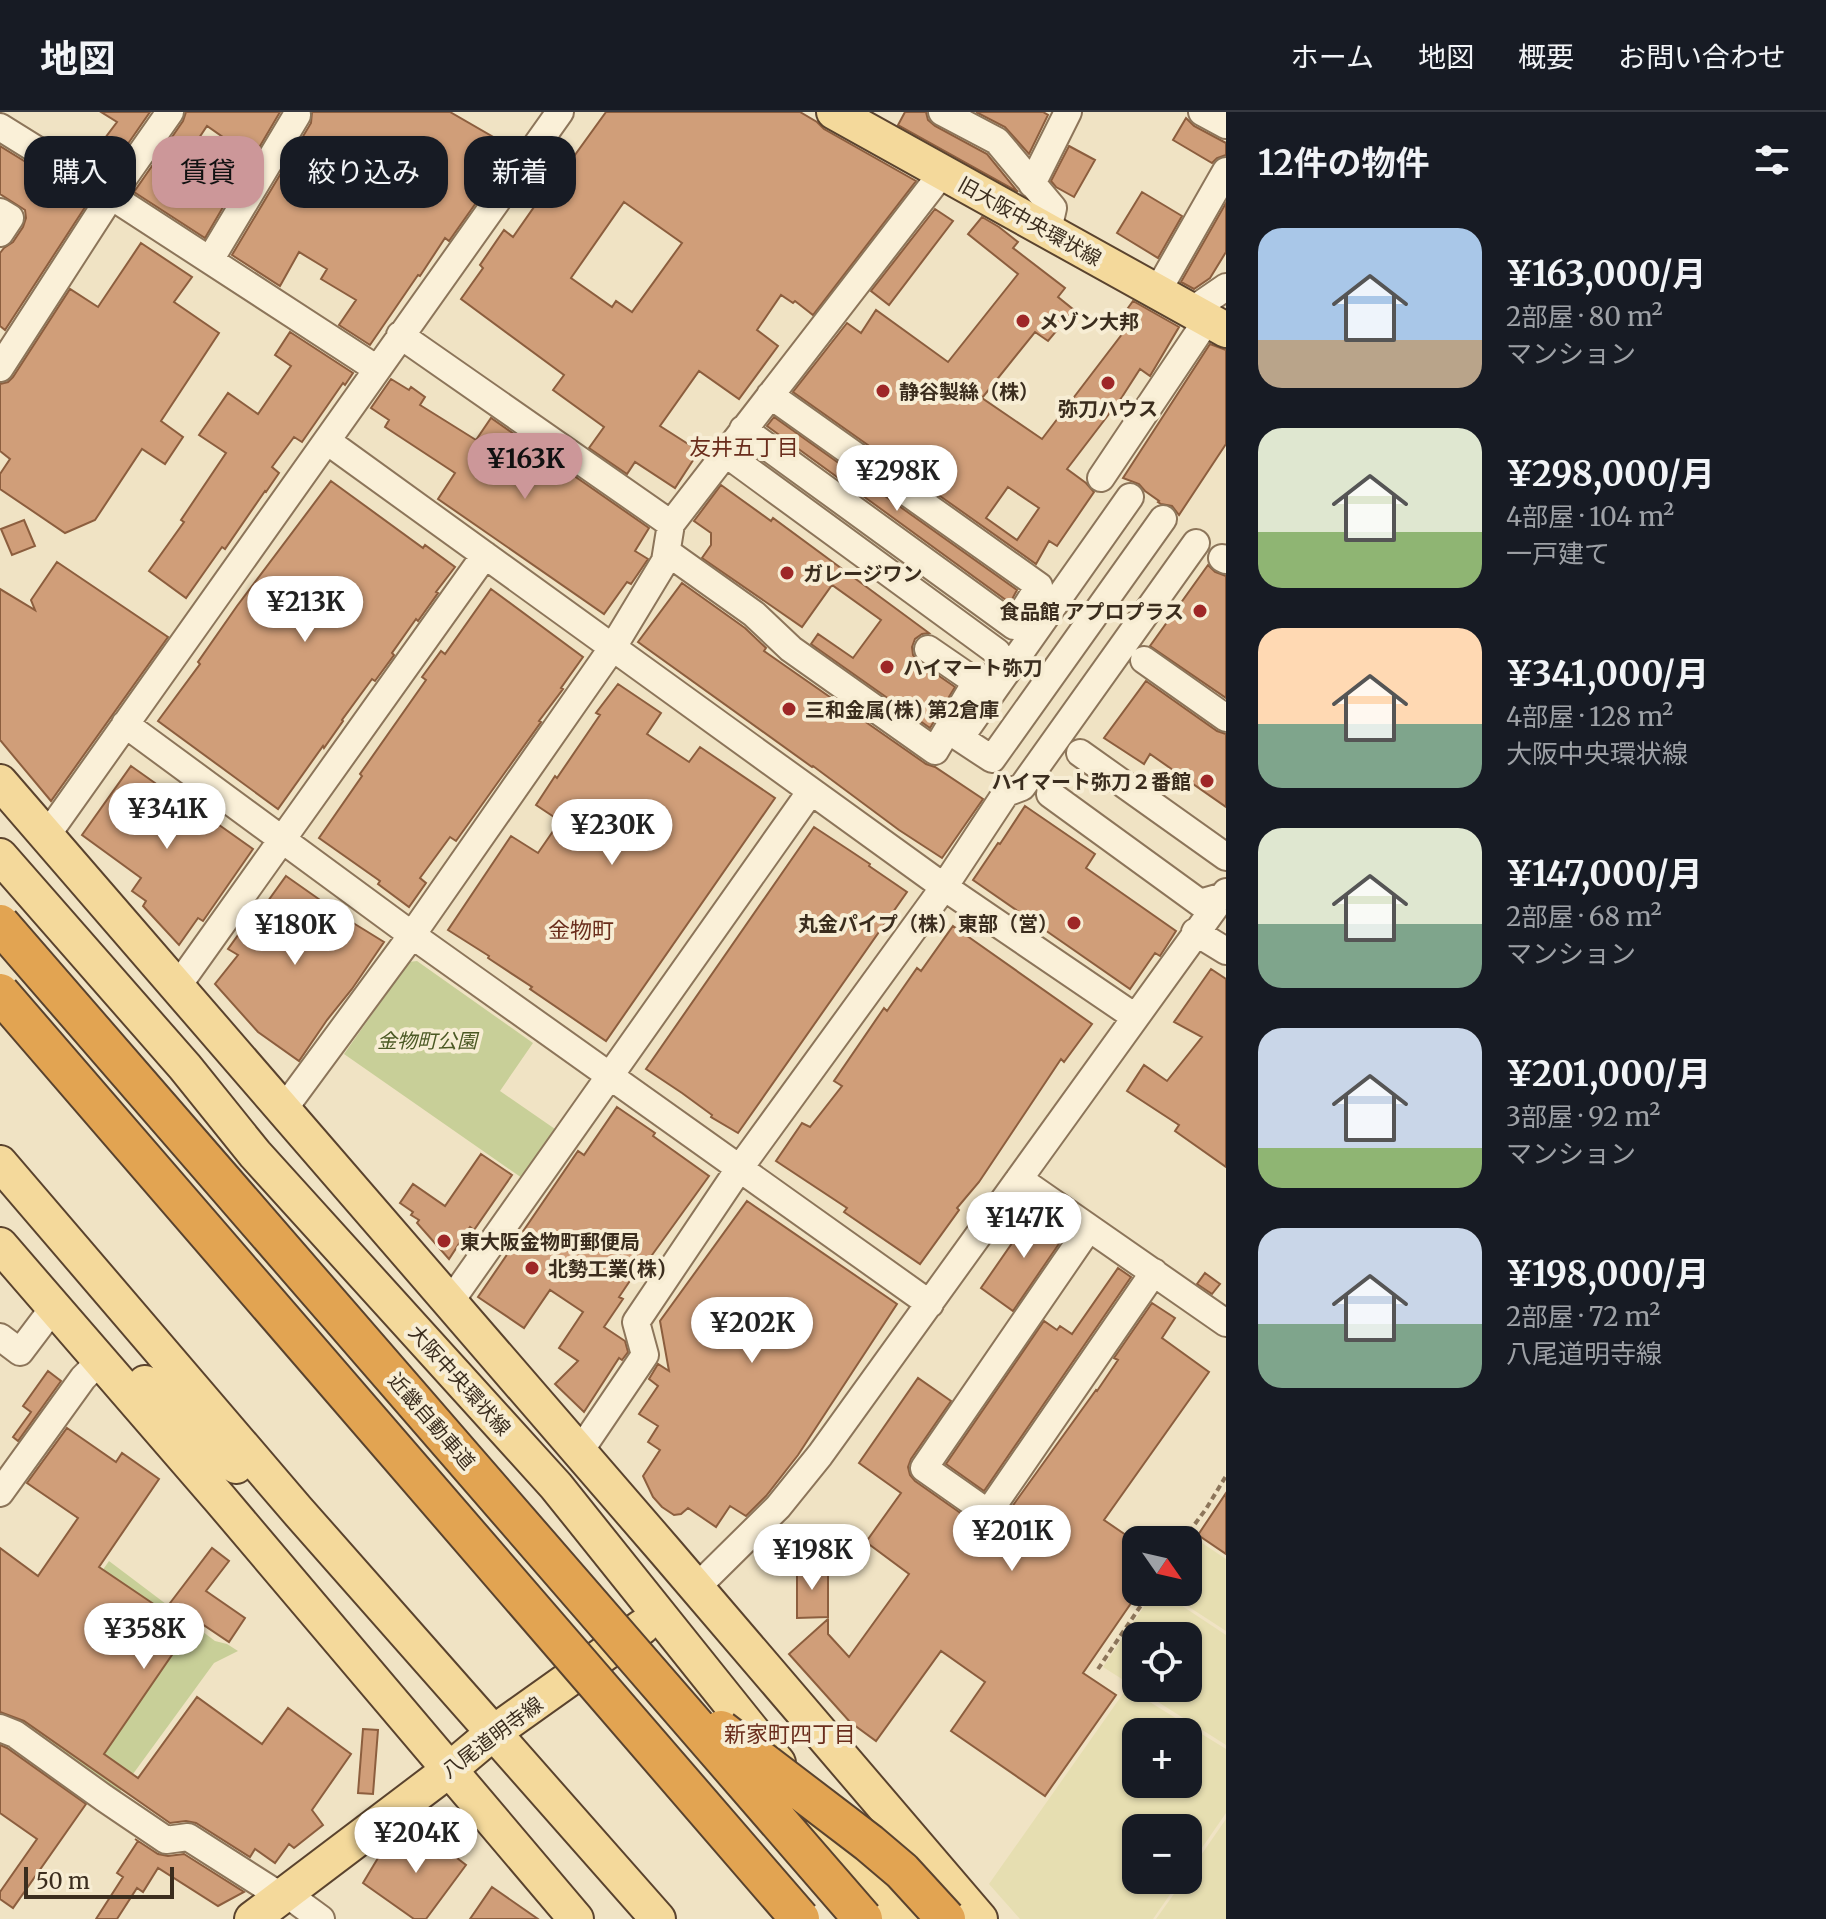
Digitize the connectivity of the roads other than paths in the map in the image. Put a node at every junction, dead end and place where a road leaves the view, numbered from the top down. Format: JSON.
{"nodes":[{"id":1,"x":170,"y":112,"type":"edge"},
{"id":2,"x":560,"y":112,"type":"edge"},
{"id":3,"x":834,"y":112,"type":"edge"},
{"id":4,"x":942,"y":112,"type":"edge"},
{"id":5,"x":1068,"y":112,"type":"edge"},
{"id":6,"x":1202,"y":112,"type":"edge"},
{"id":7,"x":297,"y":115,"type":"dead end"},
{"id":8,"x":1226,"y":125,"type":"edge"},
{"id":9,"x":0,"y":127,"type":"edge"},
{"id":10,"x":24,"y":142,"type":"edge"},
{"id":11,"x":136,"y":160,"type":"edge"},
{"id":12,"x":1226,"y":171,"type":"edge"},
{"id":13,"x":943,"y":172,"type":"junction"},
{"id":14,"x":1032,"y":184,"type":"junction"},
{"id":15,"x":103,"y":208,"type":"edge"},
{"id":16,"x":130,"y":208,"type":"edge"},
{"id":17,"x":0,"y":212,"type":"edge"},
{"id":18,"x":1048,"y":230,"type":"junction"},
{"id":19,"x":0,"y":233,"type":"edge"},
{"id":20,"x":210,"y":260,"type":"junction"},
{"id":21,"x":1226,"y":287,"type":"edge"},
{"id":22,"x":1157,"y":292,"type":"junction"},
{"id":23,"x":1208,"y":321,"type":"edge"},
{"id":24,"x":400,"y":335,"type":"junction"},
{"id":25,"x":5,"y":351,"type":"edge"},
{"id":26,"x":377,"y":369,"type":"junction"},
{"id":27,"x":770,"y":395,"type":"junction"},
{"id":28,"x":743,"y":429,"type":"junction"},
{"id":29,"x":327,"y":441,"type":"junction"},
{"id":30,"x":725,"y":453,"type":"junction"},
{"id":31,"x":1101,"y":478,"type":"dead end"},
{"id":32,"x":1130,"y":497,"type":"dead end"},
{"id":33,"x":1163,"y":519,"type":"dead end"},
{"id":34,"x":671,"y":524,"type":"junction"},
{"id":35,"x":1196,"y":543,"type":"dead end"},
{"id":36,"x":667,"y":552,"type":"junction"},
{"id":37,"x":485,"y":555,"type":"junction"},
{"id":38,"x":613,"y":647,"type":"junction"},
{"id":39,"x":928,"y":649,"type":"dead end"},
{"id":40,"x":997,"y":652,"type":"dead end"},
{"id":41,"x":1144,"y":660,"type":"dead end"},
{"id":42,"x":1226,"y":718,"type":"edge"},
{"id":43,"x":125,"y":724,"type":"junction"},
{"id":44,"x":1080,"y":753,"type":"dead end"},
{"id":45,"x":992,"y":759,"type":"junction"},
{"id":46,"x":0,"y":782,"type":"edge"},
{"id":47,"x":811,"y":791,"type":"junction"},
{"id":48,"x":1006,"y":793,"type":"junction"},
{"id":49,"x":1050,"y":794,"type":"dead end"},
{"id":50,"x":47,"y":835,"type":"junction"},
{"id":51,"x":282,"y":839,"type":"junction"},
{"id":52,"x":0,"y":856,"type":"edge"},
{"id":53,"x":1226,"y":857,"type":"edge"},
{"id":54,"x":944,"y":887,"type":"junction"},
{"id":55,"x":1225,"y":894,"type":"edge"},
{"id":56,"x":0,"y":924,"type":"edge"},
{"id":57,"x":1195,"y":932,"type":"junction"},
{"id":58,"x":412,"y":935,"type":"junction"},
{"id":59,"x":1226,"y":951,"type":"edge"},
{"id":60,"x":177,"y":987,"type":"junction"},
{"id":61,"x":0,"y":993,"type":"edge"},
{"id":62,"x":1135,"y":1017,"type":"junction"},
{"id":63,"x":185,"y":1067,"type":"junction"},
{"id":64,"x":609,"y":1076,"type":"junction"},
{"id":65,"x":283,"y":1110,"type":"junction"},
{"id":66,"x":0,"y":1163,"type":"edge"},
{"id":67,"x":739,"y":1169,"type":"junction"},
{"id":68,"x":1019,"y":1179,"type":"junction"},
{"id":69,"x":1089,"y":1228,"type":"junction"},
{"id":70,"x":0,"y":1239,"type":"edge"},
{"id":71,"x":0,"y":1245,"type":"edge"},
{"id":72,"x":1154,"y":1272,"type":"junction"},
{"id":73,"x":450,"y":1302,"type":"junction"},
{"id":74,"x":930,"y":1304,"type":"junction"},
{"id":75,"x":54,"y":1307,"type":"junction"},
{"id":76,"x":1226,"y":1323,"type":"edge"},
{"id":77,"x":0,"y":1337,"type":"edge"},
{"id":78,"x":100,"y":1361,"type":"junction"},
{"id":79,"x":580,"y":1451,"type":"junction"},
{"id":80,"x":0,"y":1493,"type":"edge"},
{"id":81,"x":346,"y":1566,"type":"junction"},
{"id":82,"x":697,"y":1587,"type":"junction"},
{"id":83,"x":658,"y":1615,"type":"junction"},
{"id":84,"x":658,"y":1682,"type":"junction"},
{"id":85,"x":0,"y":1728,"type":"edge"},
{"id":86,"x":493,"y":1733,"type":"junction"},
{"id":87,"x":449,"y":1770,"type":"junction"},
{"id":88,"x":284,"y":1896,"type":"junction"},
{"id":89,"x":252,"y":1919,"type":"edge"},
{"id":90,"x":321,"y":1919,"type":"edge"},
{"id":91,"x":576,"y":1919,"type":"edge"},
{"id":92,"x":658,"y":1919,"type":"edge"},
{"id":93,"x":800,"y":1919,"type":"edge"},
{"id":94,"x":863,"y":1919,"type":"edge"},
{"id":95,"x":904,"y":1919,"type":"edge"},
{"id":96,"x":946,"y":1919,"type":"edge"},
{"id":97,"x":980,"y":1919,"type":"edge"}],
"edges":[{"from":1,"to":11,"type":"street"},
{"from":2,"to":24,"type":"street"},
{"from":3,"to":13,"type":"main road","name":"旧大阪中央環状線"},
{"from":4,"to":14,"type":"street"},
{"from":5,"to":14,"type":"street"},
{"from":6,"to":8,"type":"street"},
{"from":7,"to":20,"type":"street"},
{"from":9,"to":10,"type":"street"},
{"from":12,"to":22,"type":"street"},
{"from":13,"to":18,"type":"main road","name":"旧大阪中央環状線"},
{"from":13,"to":27,"type":"street"},
{"from":14,"to":18,"type":"street"},
{"from":15,"to":25,"type":"street"},
{"from":16,"to":20,"type":"street"},
{"from":17,"to":19,"type":"street"},
{"from":18,"to":22,"type":"main road","name":"旧大阪中央環状線"},
{"from":20,"to":26,"type":"street"},
{"from":21,"to":23,"type":"street"},
{"from":22,"to":23,"type":"main road","name":"旧大阪中央環状線"},
{"from":23,"to":31,"type":"street"},
{"from":24,"to":26,"type":"street"},
{"from":24,"to":34,"type":"street"},
{"from":26,"to":29,"type":"street"},
{"from":27,"to":28,"type":"street"},
{"from":27,"to":28,"type":"street"},
{"from":28,"to":30,"type":"street"},
{"from":29,"to":37,"type":"street"},
{"from":29,"to":43,"type":"street"},
{"from":30,"to":34,"type":"street"},
{"from":30,"to":40,"type":"street"},
{"from":32,"to":45,"type":"street"},
{"from":33,"to":45,"type":"street"},
{"from":34,"to":36,"type":"street"},
{"from":35,"to":48,"type":"street"},
{"from":36,"to":38,"type":"street"},
{"from":36,"to":39,"type":"street"},
{"from":37,"to":38,"type":"street"},
{"from":37,"to":51,"type":"street"},
{"from":38,"to":47,"type":"street"},
{"from":38,"to":58,"type":"street"},
{"from":41,"to":42,"type":"street"},
{"from":43,"to":50,"type":"street"},
{"from":43,"to":51,"type":"street"},
{"from":44,"to":53,"type":"street"},
{"from":45,"to":48,"type":"street"},
{"from":46,"to":50,"type":"main road"},
{"from":47,"to":54,"type":"street"},
{"from":47,"to":64,"type":"street"},
{"from":48,"to":54,"type":"street"},
{"from":49,"to":55,"type":"street"},
{"from":50,"to":60,"type":"main road"},
{"from":50,"to":63,"type":"main road"},
{"from":51,"to":58,"type":"street"},
{"from":51,"to":60,"type":"street"},
{"from":52,"to":63,"type":"main road","name":"大阪中央環状線"},
{"from":54,"to":62,"type":"street"},
{"from":54,"to":67,"type":"street"},
{"from":55,"to":57,"type":"street"},
{"from":56,"to":84,"type":"highway","name":"近畿自動車道","bridge":true},
{"from":57,"to":59,"type":"street"},
{"from":57,"to":62,"type":"street"},
{"from":58,"to":64,"type":"street"},
{"from":58,"to":65,"type":"street"},
{"from":60,"to":65,"type":"main road"},
{"from":61,"to":93,"type":"highway","bridge":true},
{"from":62,"to":68,"type":"street"},
{"from":63,"to":83,"type":"main road","name":"大阪中央環状線"},
{"from":64,"to":67,"type":"street"},
{"from":64,"to":73,"type":"street"},
{"from":65,"to":73,"type":"main road"},
{"from":66,"to":81,"type":"main road"},
{"from":67,"to":74,"type":"street"},
{"from":67,"to":79,"type":"street"},
{"from":68,"to":69,"type":"street"},
{"from":68,"to":74,"type":"street"},
{"from":69,"to":72,"type":"street"},
{"from":69,"to":72,"type":"street"},
{"from":70,"to":81,"type":"main road"},
{"from":71,"to":75,"type":"main road"},
{"from":72,"to":76,"type":"street"},
{"from":73,"to":79,"type":"main road"},
{"from":74,"to":82,"type":"street"},
{"from":75,"to":77,"type":"street"},
{"from":75,"to":78,"type":"main road"},
{"from":78,"to":80,"type":"street"},
{"from":78,"to":87,"type":"main road"},
{"from":79,"to":82,"type":"main road"},
{"from":81,"to":86,"type":"main road"},
{"from":82,"to":83,"type":"main road","name":"八尾道明寺線"},
{"from":82,"to":97,"type":"main road"},
{"from":83,"to":86,"type":"main road","name":"八尾道明寺線"},
{"from":83,"to":95,"type":"main road","name":"大阪中央環状線"},
{"from":84,"to":94,"type":"highway","name":"近畿自動車道","bridge":true},
{"from":84,"to":96,"type":"highway","bridge":true},
{"from":85,"to":88,"type":"street"},
{"from":86,"to":87,"type":"main road","name":"八尾道明寺線"},
{"from":86,"to":92,"type":"main road"},
{"from":87,"to":88,"type":"main road","name":"八尾道明寺線"},
{"from":87,"to":91,"type":"main road"},
{"from":88,"to":89,"type":"main road","name":"八尾道明寺線"},
{"from":88,"to":90,"type":"street"}]}
